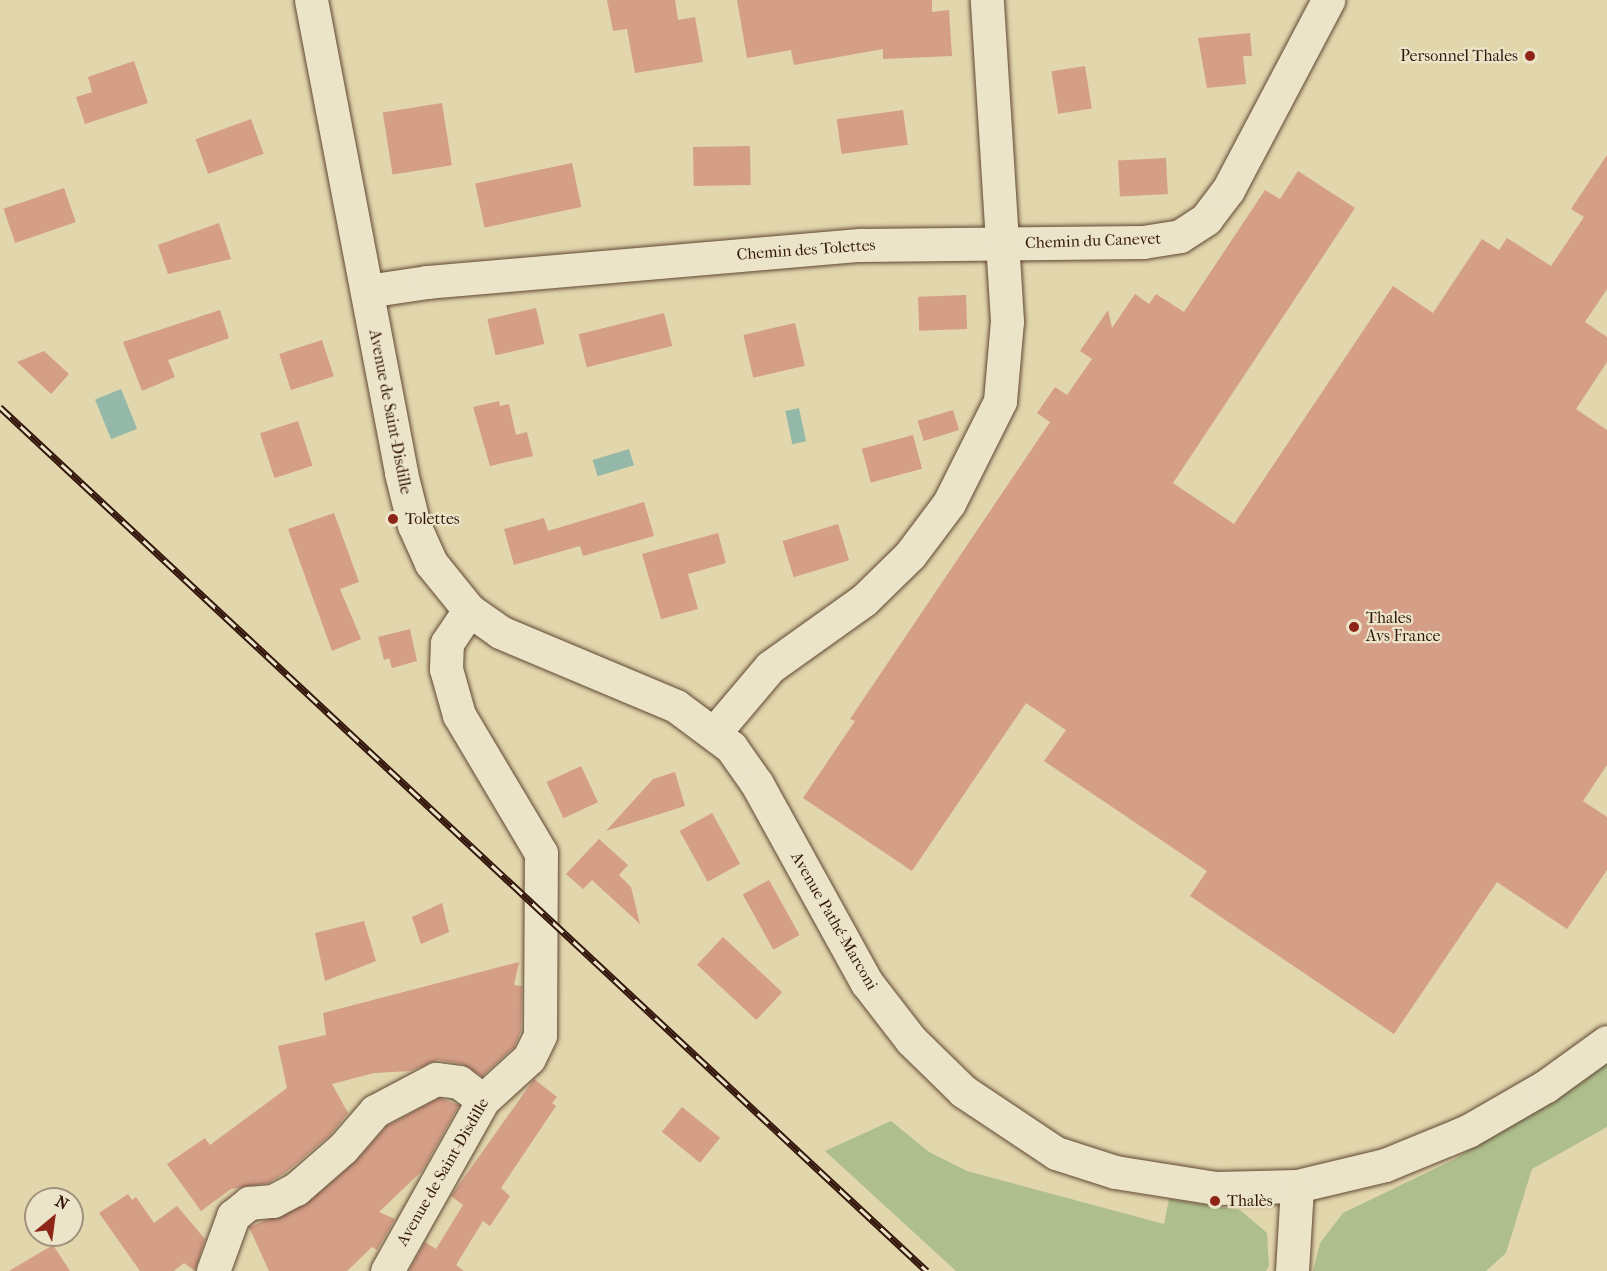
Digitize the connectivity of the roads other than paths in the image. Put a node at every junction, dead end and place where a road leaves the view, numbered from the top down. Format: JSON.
{"nodes":[{"id":1,"x":311,"y":0,"type":"edge"},
{"id":2,"x":987,"y":0,"type":"edge"},
{"id":3,"x":1328,"y":0,"type":"edge"},
{"id":4,"x":1004,"y":242,"type":"junction"},
{"id":5,"x":367,"y":291,"type":"junction"},
{"id":6,"x":469,"y":610,"type":"junction"},
{"id":7,"x":715,"y":732,"type":"junction"},
{"id":8,"x":1607,"y":1041,"type":"edge"},
{"id":9,"x":483,"y":1100,"type":"junction"},
{"id":10,"x":1297,"y":1186,"type":"junction"},
{"id":11,"x":213,"y":1271,"type":"edge"},
{"id":12,"x":387,"y":1271,"type":"edge"},
{"id":13,"x":1292,"y":1271,"type":"edge"}],
"edges":[{"from":1,"to":5,"type":"street","name":"Avenue de Saint-Disdille"},
{"from":2,"to":4,"type":"street"},
{"from":3,"to":4,"type":"street","name":"Chemin du Canevet"},
{"from":4,"to":5,"type":"street","name":"Chemin des Tolettes"},
{"from":4,"to":7,"type":"street","name":"Chemin du Canevet"},
{"from":5,"to":6,"type":"street","name":"Avenue de Saint-Disdille"},
{"from":6,"to":7,"type":"street","name":"Avenue Pathé-Marconi"},
{"from":6,"to":9,"type":"street","name":"Avenue de Saint-Disdille"},
{"from":7,"to":10,"type":"street","name":"Avenue Pathé-Marconi"},
{"from":8,"to":10,"type":"street","name":"Avenue Pathé-Marconi"},
{"from":9,"to":11,"type":"street"},
{"from":9,"to":12,"type":"street","name":"Avenue de Saint-Disdille"},
{"from":10,"to":13,"type":"street"}]}
